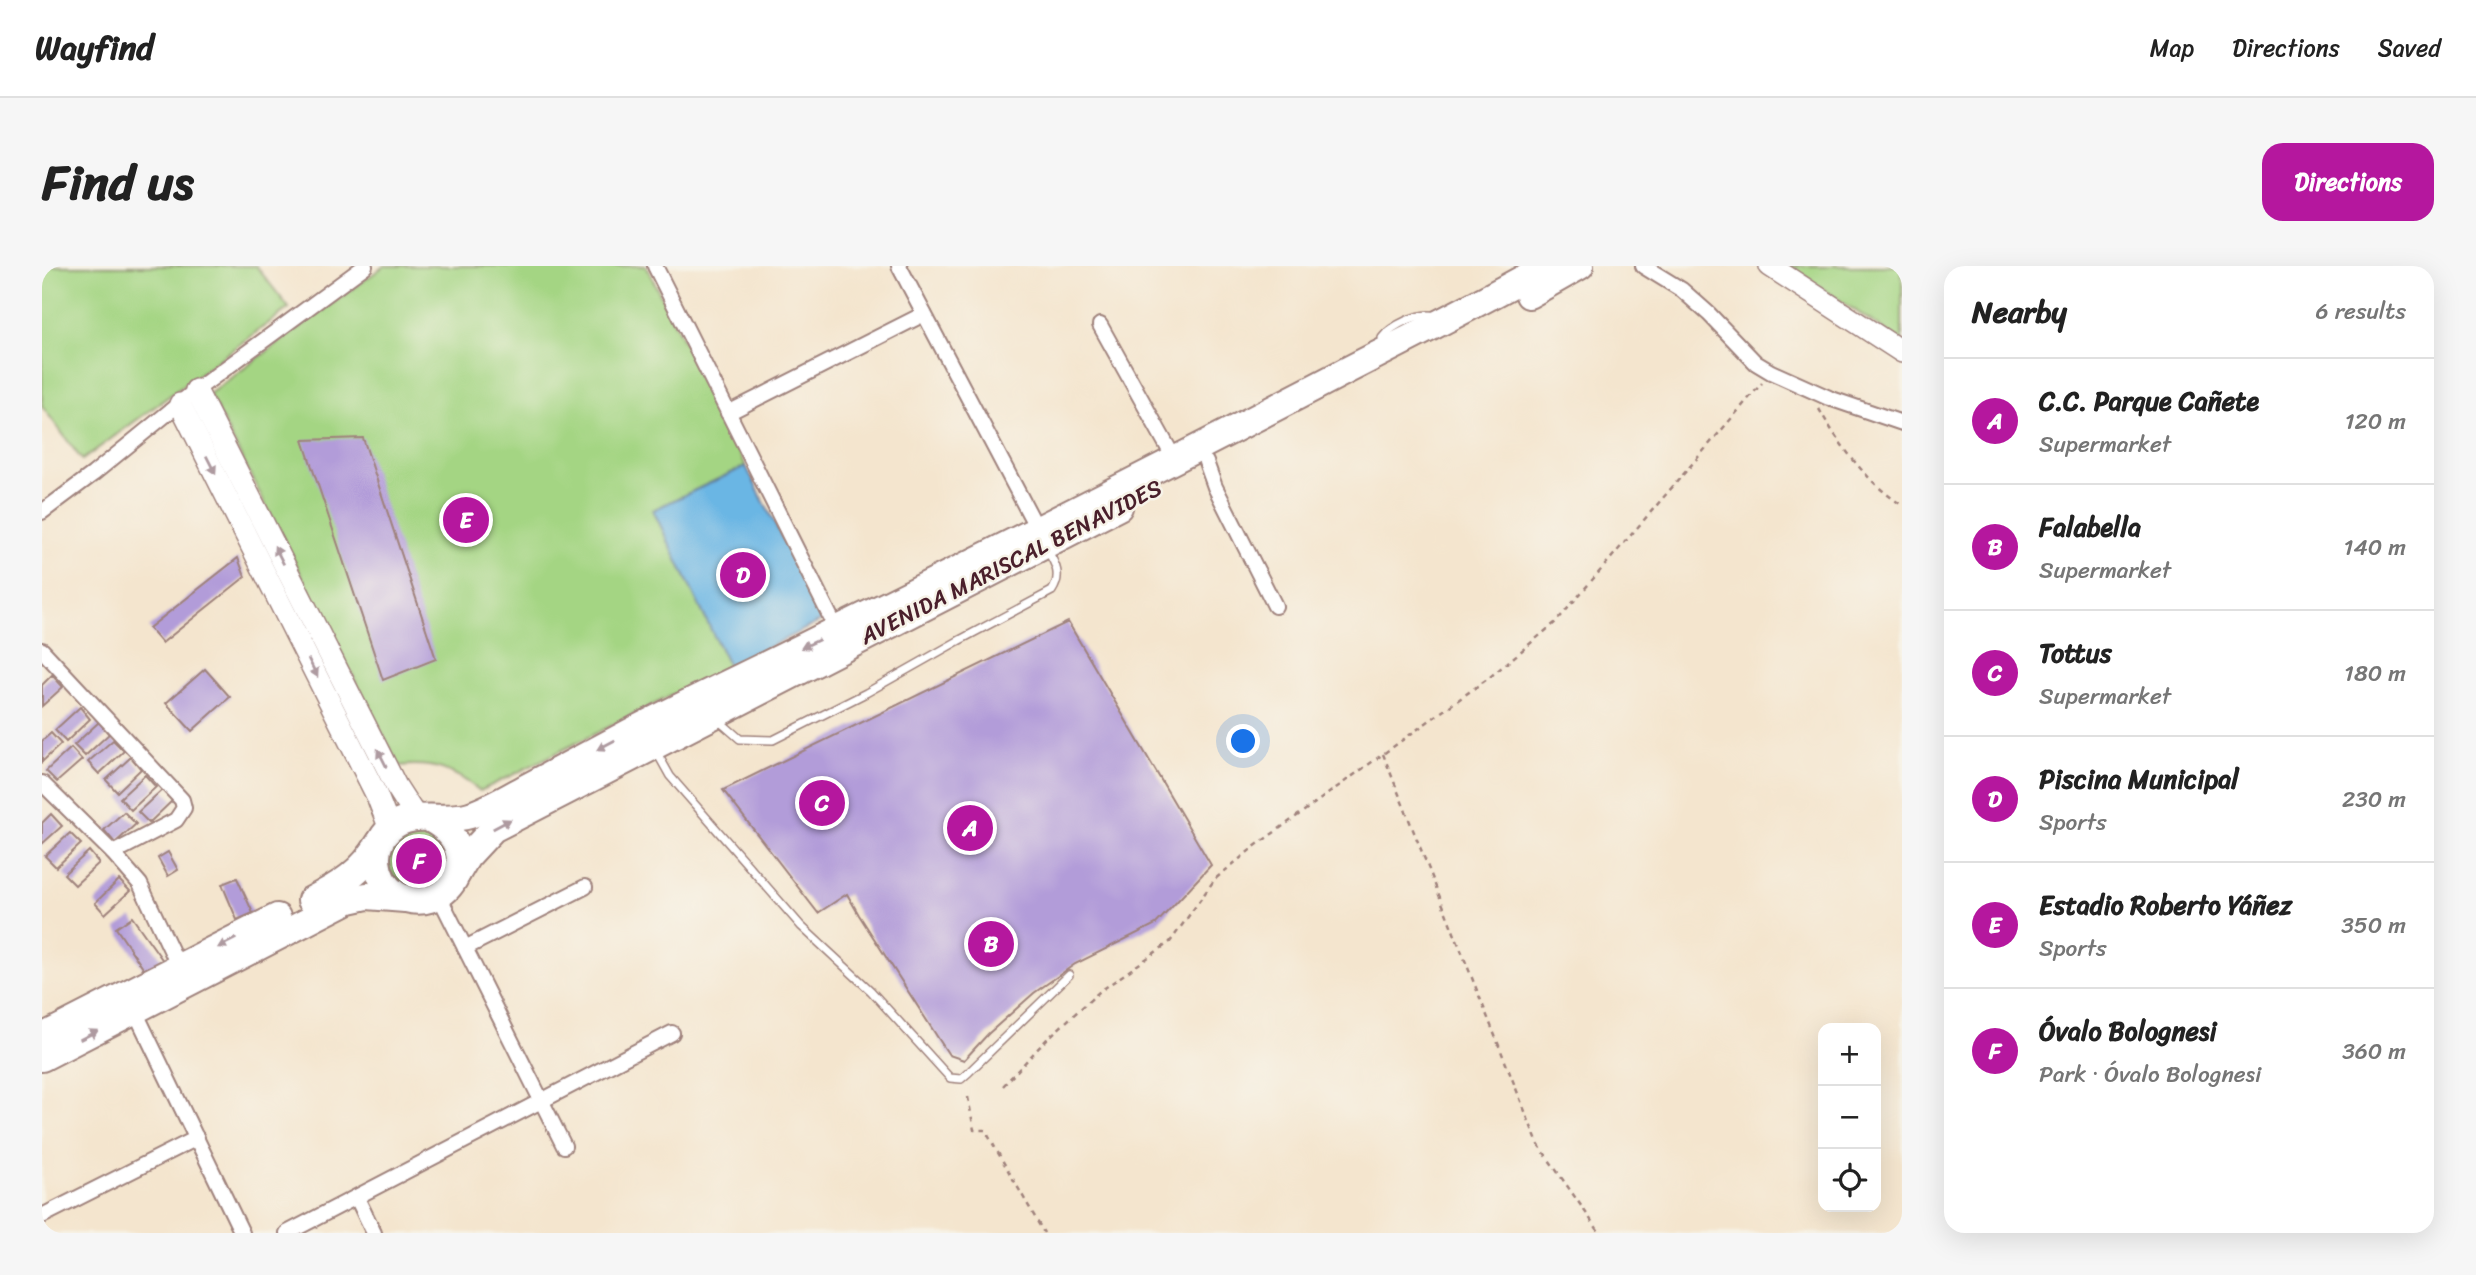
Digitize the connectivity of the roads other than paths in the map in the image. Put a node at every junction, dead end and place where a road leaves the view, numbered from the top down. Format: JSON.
{"nodes":[{"id":1,"x":365,"y":266,"type":"edge"},
{"id":2,"x":654,"y":266,"type":"edge"},
{"id":3,"x":899,"y":266,"type":"edge"},
{"id":4,"x":1546,"y":266,"type":"edge"},
{"id":5,"x":1580,"y":266,"type":"edge"},
{"id":6,"x":1643,"y":266,"type":"edge"},
{"id":7,"x":1770,"y":266,"type":"edge"},
{"id":8,"x":924,"y":314,"type":"junction"},
{"id":9,"x":1100,"y":325,"type":"dead end"},
{"id":10,"x":1902,"y":352,"type":"edge"},
{"id":11,"x":188,"y":397,"type":"junction"},
{"id":12,"x":728,"y":413,"type":"junction"},
{"id":13,"x":1902,"y":423,"type":"edge"},
{"id":14,"x":1175,"y":460,"type":"junction"},
{"id":15,"x":1206,"y":463,"type":"junction"},
{"id":16,"x":42,"y":512,"type":"edge"},
{"id":17,"x":1041,"y":537,"type":"junction"},
{"id":18,"x":1275,"y":606,"type":"dead end"},
{"id":19,"x":842,"y":638,"type":"junction"},
{"id":20,"x":42,"y":650,"type":"edge"},
{"id":21,"x":715,"y":716,"type":"junction"},
{"id":22,"x":650,"y":736,"type":"junction"},
{"id":23,"x":42,"y":783,"type":"edge"},
{"id":24,"x":422,"y":818,"type":"junction"},
{"id":25,"x":386,"y":834,"type":"junction"},
{"id":26,"x":113,"y":853,"type":"junction"},
{"id":27,"x":457,"y":874,"type":"junction"},
{"id":28,"x":585,"y":887,"type":"dead end"},
{"id":29,"x":439,"y":895,"type":"junction"},
{"id":30,"x":407,"y":899,"type":"junction"},
{"id":31,"x":464,"y":948,"type":"junction"},
{"id":32,"x":179,"y":967,"type":"junction"},
{"id":33,"x":1069,"y":975,"type":"dead end"},
{"id":34,"x":130,"y":1002,"type":"junction"},
{"id":35,"x":672,"y":1033,"type":"dead end"},
{"id":36,"x":42,"y":1037,"type":"edge"},
{"id":37,"x":42,"y":1058,"type":"edge"},
{"id":38,"x":539,"y":1101,"type":"junction"},
{"id":39,"x":197,"y":1138,"type":"junction"},
{"id":40,"x":564,"y":1146,"type":"dead end"},
{"id":41,"x":357,"y":1198,"type":"junction"},
{"id":42,"x":42,"y":1216,"type":"edge"},
{"id":43,"x":242,"y":1233,"type":"edge"},
{"id":44,"x":287,"y":1233,"type":"edge"},
{"id":45,"x":374,"y":1233,"type":"edge"}],
"edges":[{"from":1,"to":11,"type":"street"},
{"from":2,"to":12,"type":"street"},
{"from":3,"to":8,"type":"street"},
{"from":4,"to":14,"type":"highway","name":"AVENIDA MARISCAL BENAVIDES"},
{"from":5,"to":15,"type":"highway","name":"AVENIDA MARISCAL BENAVIDES"},
{"from":6,"to":13,"type":"street"},
{"from":7,"to":10,"type":"street"},
{"from":8,"to":12,"type":"street"},
{"from":8,"to":17,"type":"street"},
{"from":9,"to":14,"type":"street"},
{"from":11,"to":16,"type":"street"},
{"from":24,"to":11,"type":"street","one_way":true},
{"from":11,"to":25,"type":"street","one_way":true},
{"from":12,"to":19,"type":"street"},
{"from":14,"to":17,"type":"highway","name":"AVENIDA MARISCAL BENAVIDES"},
{"from":15,"to":17,"type":"highway","name":"AVENIDA MARISCAL BENAVIDES"},
{"from":15,"to":18,"type":"street"},
{"from":17,"to":19,"type":"highway","name":"AVENIDA MARISCAL BENAVIDES"},
{"from":17,"to":21,"type":"lane"},
{"from":19,"to":21,"type":"highway","name":"AVENIDA MARISCAL BENAVIDES"},
{"from":19,"to":22,"type":"highway","name":"AVENIDA MARISCAL BENAVIDES","one_way":true},
{"from":20,"to":26,"type":"street"},
{"from":21,"to":22,"type":"highway","name":"AVENIDA MARISCAL BENAVIDES"},
{"from":22,"to":24,"type":"highway","name":"AVENIDA MARISCAL BENAVIDES","one_way":true},
{"from":27,"to":22,"type":"highway","name":"AVENIDA MARISCAL BENAVIDES","one_way":true},
{"from":22,"to":33,"type":"lane"},
{"from":23,"to":26,"type":"street"},
{"from":24,"to":25,"type":"highway"},
{"from":24,"to":27,"type":"highway"},
{"from":25,"to":30,"type":"highway"},
{"from":25,"to":32,"type":"highway","one_way":true},
{"from":26,"to":32,"type":"street"},
{"from":27,"to":29,"type":"highway"},
{"from":28,"to":31,"type":"street"},
{"from":29,"to":30,"type":"highway"},
{"from":29,"to":31,"type":"street"},
{"from":30,"to":34,"type":"highway"},
{"from":31,"to":38,"type":"street"},
{"from":32,"to":34,"type":"highway"},
{"from":34,"to":36,"type":"highway"},
{"from":37,"to":34,"type":"highway","one_way":true},
{"from":34,"to":39,"type":"street"},
{"from":35,"to":38,"type":"street"},
{"from":38,"to":40,"type":"street"},
{"from":38,"to":41,"type":"street"},
{"from":39,"to":42,"type":"street"},
{"from":39,"to":43,"type":"street"},
{"from":41,"to":44,"type":"street"},
{"from":41,"to":45,"type":"street"}]}
